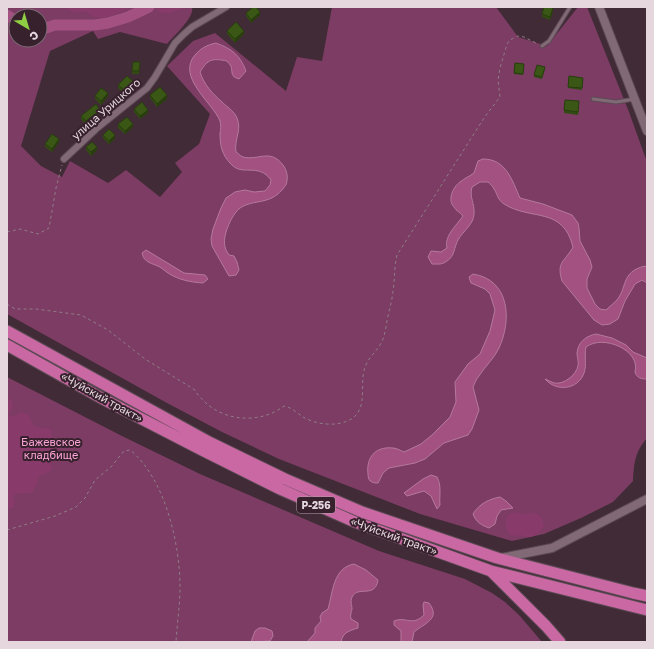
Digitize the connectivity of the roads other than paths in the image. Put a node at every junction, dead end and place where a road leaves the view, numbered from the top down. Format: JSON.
{"nodes":[{"id":1,"x":226,"y":7,"type":"edge"},
{"id":2,"x":570,"y":7,"type":"edge"},
{"id":3,"x":599,"y":7,"type":"edge"},
{"id":4,"x":542,"y":46,"type":"road end"},
{"id":5,"x":593,"y":98,"type":"dead end"},
{"id":6,"x":635,"y":99,"type":"junction"},
{"id":7,"x":647,"y":131,"type":"edge"},
{"id":8,"x":64,"y":159,"type":"road end"},
{"id":9,"x":7,"y":331,"type":"edge"},
{"id":10,"x":7,"y":345,"type":"edge"},
{"id":11,"x":647,"y":499,"type":"edge"},
{"id":12,"x":497,"y":558,"type":"junction"},
{"id":13,"x":491,"y":571,"type":"junction"},
{"id":14,"x":647,"y":596,"type":"edge"},
{"id":15,"x":647,"y":610,"type":"edge"},
{"id":16,"x":560,"y":642,"type":"edge"}],
"edges":[{"from":1,"to":8,"type":"street","name":"улица Урицкого"},
{"from":2,"to":4,"type":"lane"},
{"from":3,"to":6,"type":"street"},
{"from":5,"to":6,"type":"lane"},
{"from":6,"to":7,"type":"street"},
{"from":9,"to":12,"type":"highway","name":"«Чуйский тракт»","number":"Р-256"},
{"from":10,"to":13,"type":"highway","name":"«Чуйский тракт»","number":"Р-256"},
{"from":11,"to":12,"type":"street"},
{"from":12,"to":14,"type":"highway","name":"«Чуйский тракт»","number":"Р-256"},
{"from":13,"to":15,"type":"highway","name":"«Чуйский тракт»","number":"Р-256"},
{"from":13,"to":16,"type":"highway"}]}
